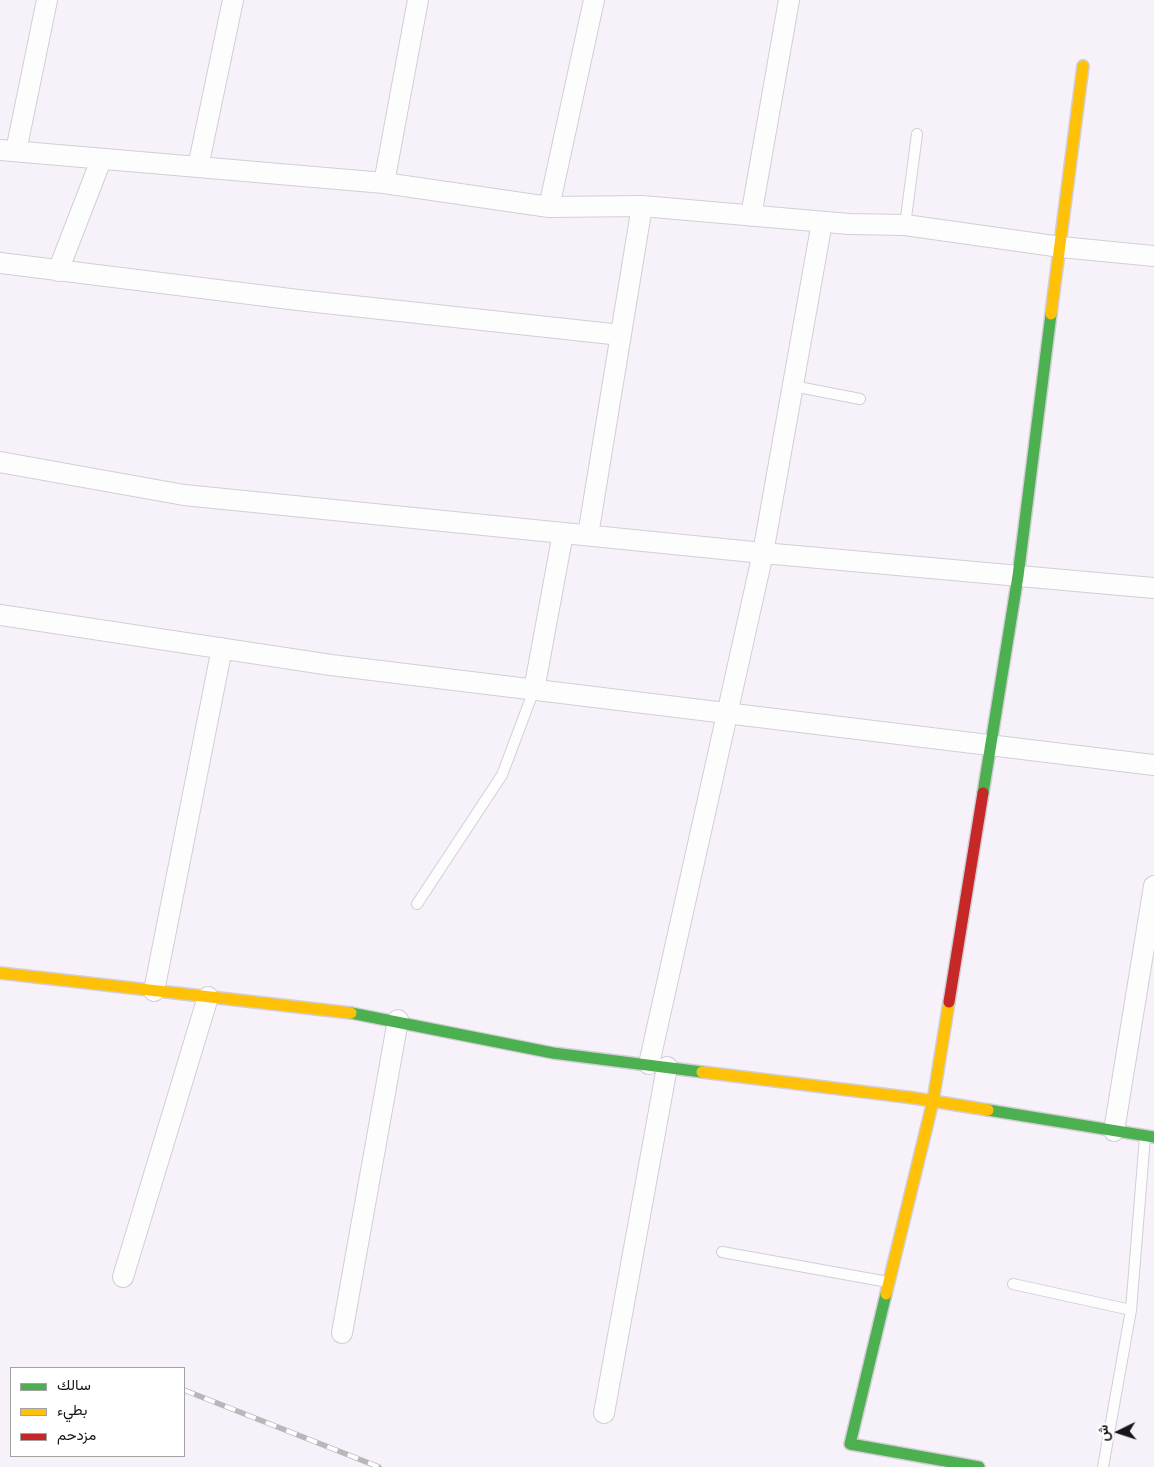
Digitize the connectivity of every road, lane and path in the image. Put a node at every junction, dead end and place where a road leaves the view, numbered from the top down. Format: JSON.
{"nodes":[{"id":1,"x":47,"y":0,"type":"edge"},
{"id":2,"x":232,"y":0,"type":"edge"},
{"id":3,"x":418,"y":0,"type":"edge"},
{"id":4,"x":594,"y":0,"type":"edge"},
{"id":5,"x":789,"y":0,"type":"edge"},
{"id":6,"x":1083,"y":66,"type":"dead end"},
{"id":7,"x":917,"y":134,"type":"dead end"},
{"id":8,"x":8,"y":150,"type":"edge"},
{"id":9,"x":102,"y":160,"type":"junction"},
{"id":10,"x":198,"y":167,"type":"junction"},
{"id":11,"x":384,"y":183,"type":"junction"},
{"id":12,"x":642,"y":206,"type":"junction"},
{"id":13,"x":549,"y":208,"type":"junction"},
{"id":14,"x":751,"y":216,"type":"junction"},
{"id":15,"x":822,"y":222,"type":"junction"},
{"id":16,"x":905,"y":225,"type":"junction"},
{"id":17,"x":1061,"y":247,"type":"junction"},
{"id":18,"x":1154,"y":256,"type":"edge"},
{"id":19,"x":0,"y":263,"type":"edge"},
{"id":20,"x":58,"y":270,"type":"junction"},
{"id":21,"x":621,"y":335,"type":"junction"},
{"id":22,"x":793,"y":386,"type":"junction"},
{"id":23,"x":860,"y":399,"type":"dead end"},
{"id":24,"x":0,"y":462,"type":"edge"},
{"id":25,"x":563,"y":533,"type":"junction"},
{"id":26,"x":588,"y":535,"type":"junction"},
{"id":27,"x":764,"y":553,"type":"junction"},
{"id":28,"x":1018,"y":576,"type":"junction"},
{"id":29,"x":1154,"y":588,"type":"edge"},
{"id":30,"x":0,"y":615,"type":"edge"},
{"id":31,"x":222,"y":648,"type":"junction"},
{"id":32,"x":534,"y":690,"type":"junction"},
{"id":33,"x":729,"y":714,"type":"junction"},
{"id":34,"x":989,"y":746,"type":"junction"},
{"id":35,"x":1154,"y":765,"type":"edge"},
{"id":36,"x":1154,"y":886,"type":"edge"},
{"id":37,"x":417,"y":904,"type":"dead end"},
{"id":38,"x":0,"y":973,"type":"edge"},
{"id":39,"x":154,"y":991,"type":"junction"},
{"id":40,"x":208,"y":997,"type":"junction"},
{"id":41,"x":398,"y":1020,"type":"junction"},
{"id":42,"x":658,"y":1066,"type":"junction"},
{"id":43,"x":933,"y":1101,"type":"junction"},
{"id":44,"x":1114,"y":1131,"type":"junction"},
{"id":45,"x":1149,"y":1137,"type":"edge"},
{"id":46,"x":722,"y":1252,"type":"dead end"},
{"id":47,"x":123,"y":1277,"type":"dead end"},
{"id":48,"x":889,"y":1282,"type":"junction"},
{"id":49,"x":1013,"y":1284,"type":"dead end"},
{"id":50,"x":1131,"y":1310,"type":"junction"},
{"id":51,"x":342,"y":1333,"type":"dead end"},
{"id":52,"x":604,"y":1413,"type":"dead end"},
{"id":53,"x":978,"y":1467,"type":"edge"},
{"id":54,"x":1103,"y":1467,"type":"edge"}],
"edges":[{"from":1,"to":8,"type":"street"},
{"from":2,"to":10,"type":"street"},
{"from":3,"to":11,"type":"street"},
{"from":4,"to":13,"type":"street"},
{"from":5,"to":14,"type":"street"},
{"from":6,"to":17,"type":"street"},
{"from":7,"to":16,"type":"lane"},
{"from":8,"to":9,"type":"street"},
{"from":9,"to":10,"type":"street"},
{"from":9,"to":20,"type":"street"},
{"from":10,"to":11,"type":"street"},
{"from":11,"to":13,"type":"street"},
{"from":12,"to":13,"type":"street"},
{"from":12,"to":14,"type":"street"},
{"from":12,"to":21,"type":"street"},
{"from":14,"to":15,"type":"street"},
{"from":15,"to":16,"type":"street"},
{"from":15,"to":22,"type":"street"},
{"from":16,"to":17,"type":"street"},
{"from":17,"to":18,"type":"street"},
{"from":17,"to":28,"type":"street"},
{"from":19,"to":20,"type":"street"},
{"from":20,"to":21,"type":"street"},
{"from":21,"to":26,"type":"street"},
{"from":22,"to":23,"type":"lane"},
{"from":22,"to":27,"type":"street"},
{"from":24,"to":25,"type":"street"},
{"from":25,"to":26,"type":"street"},
{"from":25,"to":32,"type":"street"},
{"from":26,"to":27,"type":"street"},
{"from":27,"to":28,"type":"street"},
{"from":27,"to":33,"type":"street"},
{"from":28,"to":29,"type":"street"},
{"from":28,"to":34,"type":"street"},
{"from":30,"to":31,"type":"street"},
{"from":31,"to":32,"type":"street"},
{"from":31,"to":39,"type":"street"},
{"from":32,"to":33,"type":"street"},
{"from":32,"to":37,"type":"lane"},
{"from":33,"to":34,"type":"street"},
{"from":33,"to":42,"type":"street"},
{"from":34,"to":35,"type":"street"},
{"from":34,"to":43,"type":"street"},
{"from":36,"to":44,"type":"street"},
{"from":38,"to":39,"type":"street"},
{"from":39,"to":40,"type":"street"},
{"from":40,"to":41,"type":"street"},
{"from":40,"to":47,"type":"street"},
{"from":41,"to":42,"type":"street"},
{"from":41,"to":51,"type":"street"},
{"from":42,"to":43,"type":"street"},
{"from":42,"to":52,"type":"street"},
{"from":43,"to":44,"type":"street"},
{"from":43,"to":48,"type":"street"},
{"from":44,"to":45,"type":"street"},
{"from":45,"to":50,"type":"lane"},
{"from":46,"to":48,"type":"lane"},
{"from":48,"to":53,"type":"street"},
{"from":49,"to":50,"type":"lane"},
{"from":50,"to":54,"type":"lane"}]}
